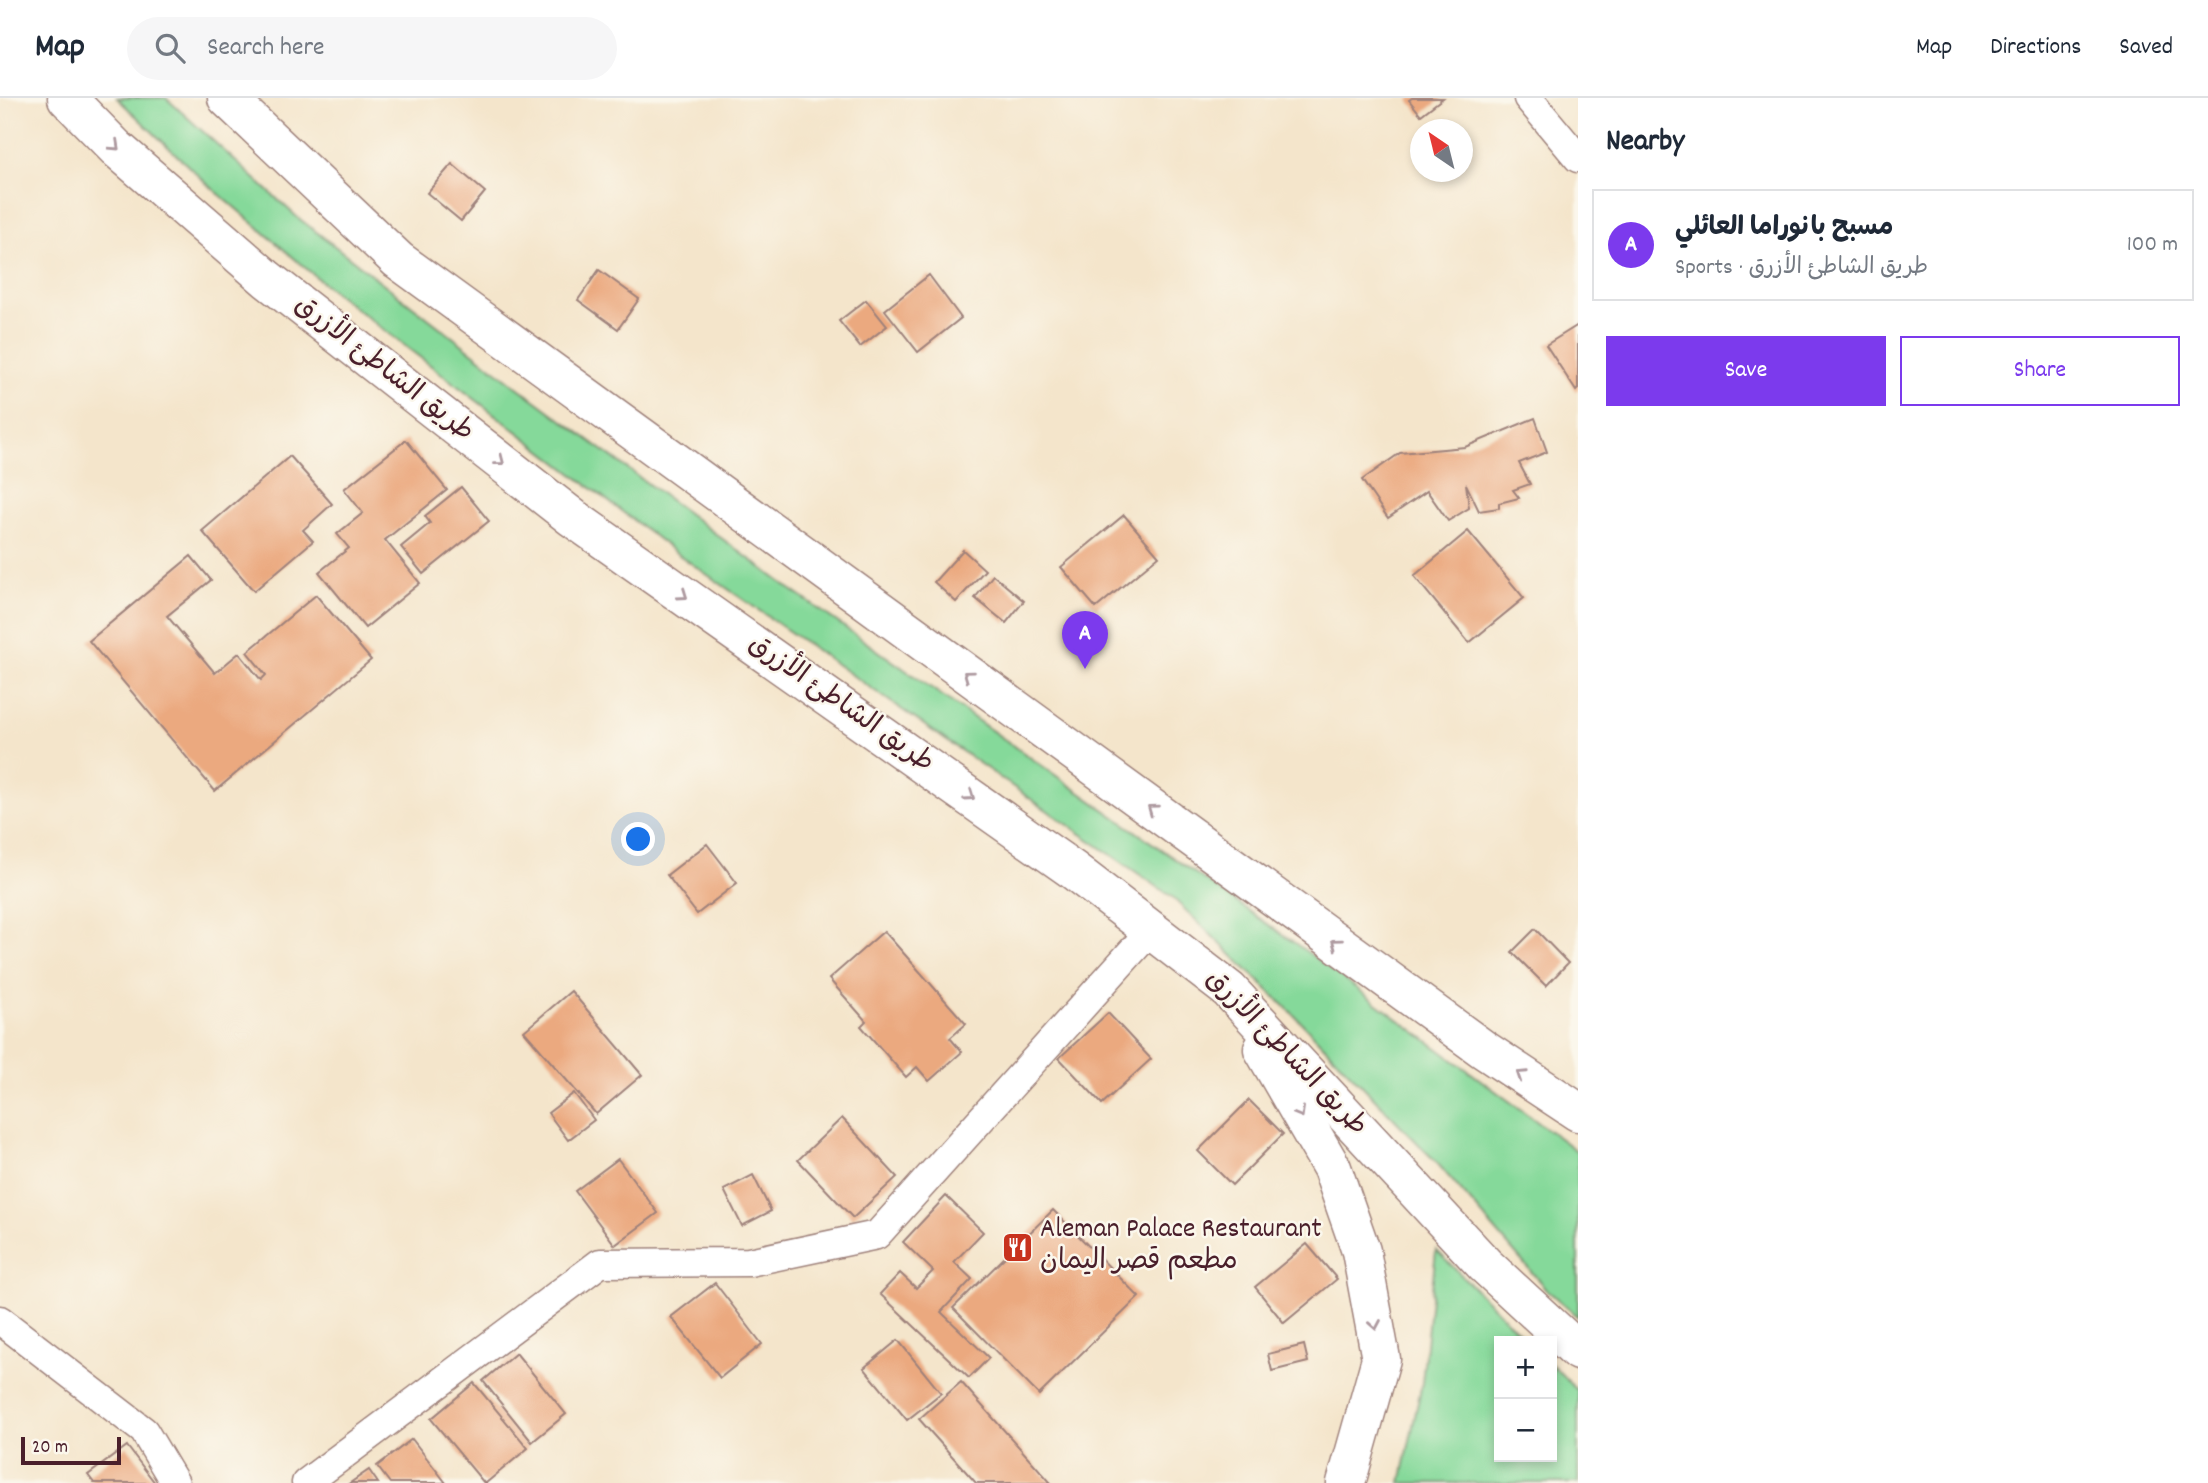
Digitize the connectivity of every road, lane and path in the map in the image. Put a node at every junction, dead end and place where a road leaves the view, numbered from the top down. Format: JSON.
{"nodes":[{"id":1,"x":67,"y":98,"type":"edge"},
{"id":2,"x":227,"y":98,"type":"edge"},
{"id":3,"x":1528,"y":98,"type":"edge"},
{"id":4,"x":1578,"y":158,"type":"edge"},
{"id":5,"x":1151,"y":930,"type":"junction"},
{"id":6,"x":1229,"y":990,"type":"junction"},
{"id":7,"x":1578,"y":1112,"type":"edge"},
{"id":8,"x":0,"y":1320,"type":"edge"},
{"id":9,"x":1578,"y":1351,"type":"edge"},
{"id":10,"x":175,"y":1483,"type":"edge"},
{"id":11,"x":306,"y":1483,"type":"edge"},
{"id":12,"x":1346,"y":1483,"type":"edge"}],
"edges":[{"from":1,"to":5,"type":"main road","name":"طريق الشاطئ الأزرق","one_way":true},
{"from":7,"to":2,"type":"main road","one_way":true},
{"from":3,"to":4,"type":"street"},
{"from":5,"to":6,"type":"main road","name":"طريق الشاطئ الأزرق"},
{"from":5,"to":11,"type":"street"},
{"from":6,"to":9,"type":"main road","name":"طريق الشاطئ الأزرق"},
{"from":6,"to":12,"type":"main road","one_way":true},
{"from":8,"to":10,"type":"street"}]}
